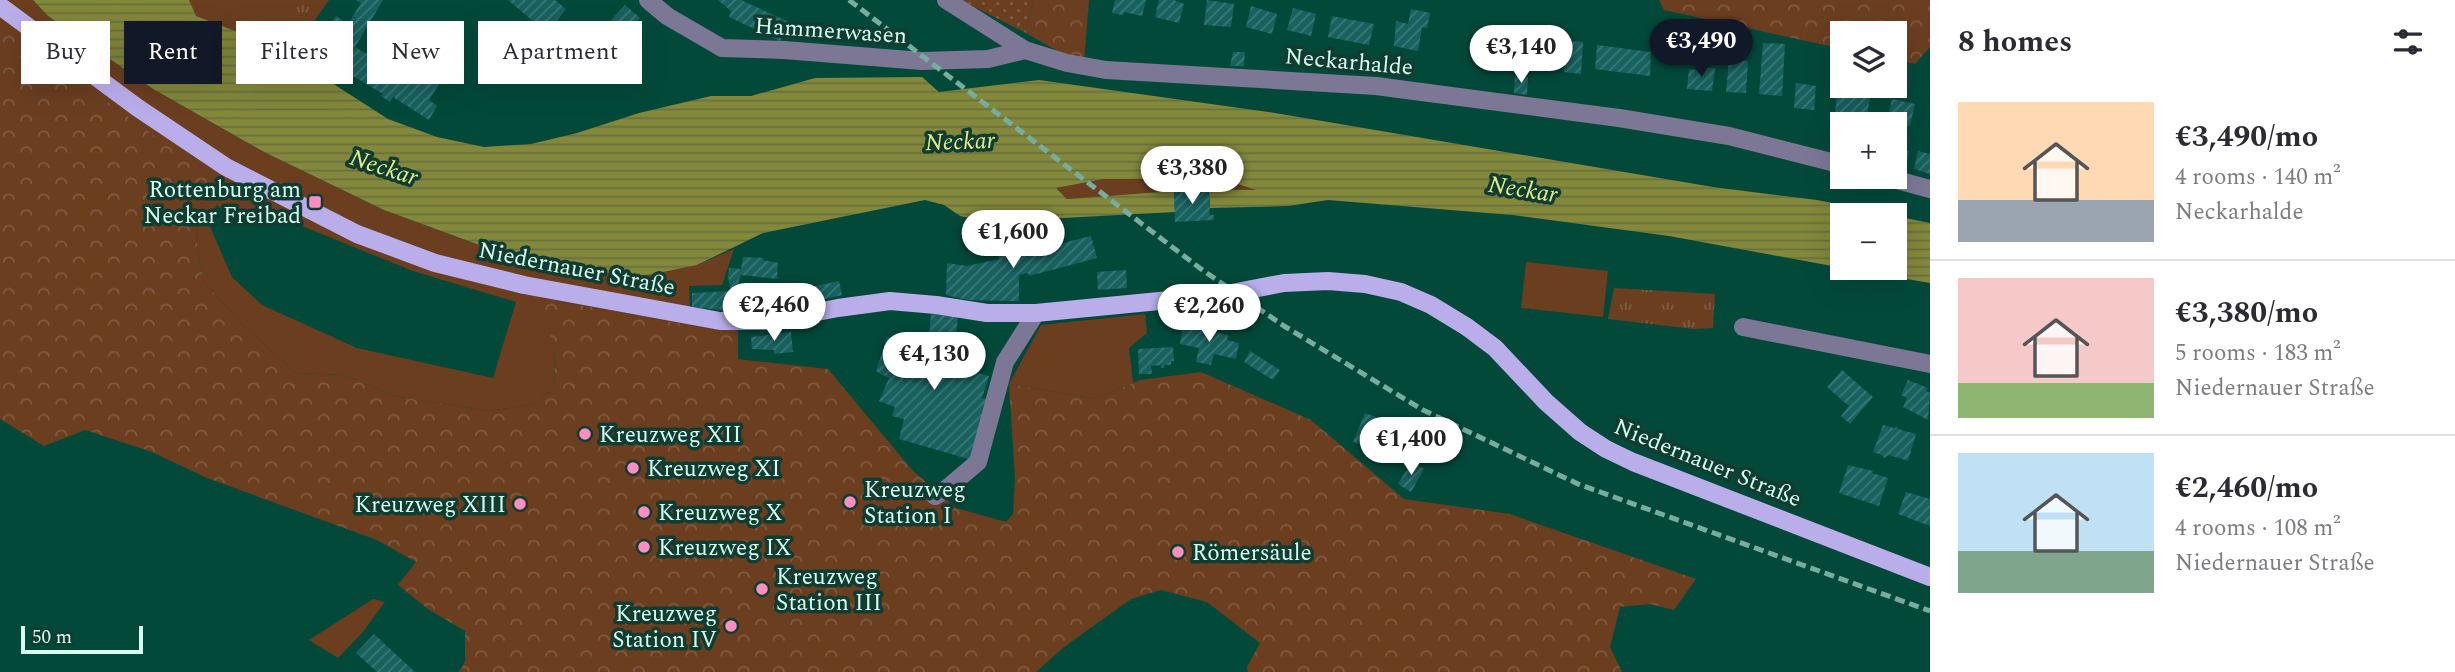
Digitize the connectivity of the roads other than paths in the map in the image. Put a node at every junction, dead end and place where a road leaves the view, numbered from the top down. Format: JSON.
{"nodes":[{"id":1,"x":648,"y":0,"type":"edge"},
{"id":2,"x":946,"y":0,"type":"edge"},
{"id":3,"x":0,"y":6,"type":"edge"},
{"id":4,"x":1025,"y":50,"type":"junction"},
{"id":5,"x":1830,"y":162,"type":"edge"},
{"id":6,"x":1907,"y":183,"type":"edge"},
{"id":7,"x":1930,"y":189,"type":"edge"},
{"id":8,"x":1036,"y":313,"type":"junction"},
{"id":9,"x":1743,"y":327,"type":"dead end"},
{"id":10,"x":1930,"y":364,"type":"edge"},
{"id":11,"x":935,"y":496,"type":"dead end"},
{"id":12,"x":1930,"y":577,"type":"edge"}],
"edges":[{"from":1,"to":4,"type":"street","name":"Hammerwasen"},
{"from":2,"to":4,"type":"street","name":"Neckarhalde"},
{"from":3,"to":8,"type":"main road","name":"Niedernauer Straße"},
{"from":4,"to":5,"type":"street","name":"Neckarhalde"},
{"from":6,"to":7,"type":"street"},
{"from":8,"to":11,"type":"street"},
{"from":8,"to":12,"type":"main road","name":"Niedernauer Straße"},
{"from":9,"to":10,"type":"street"}]}
